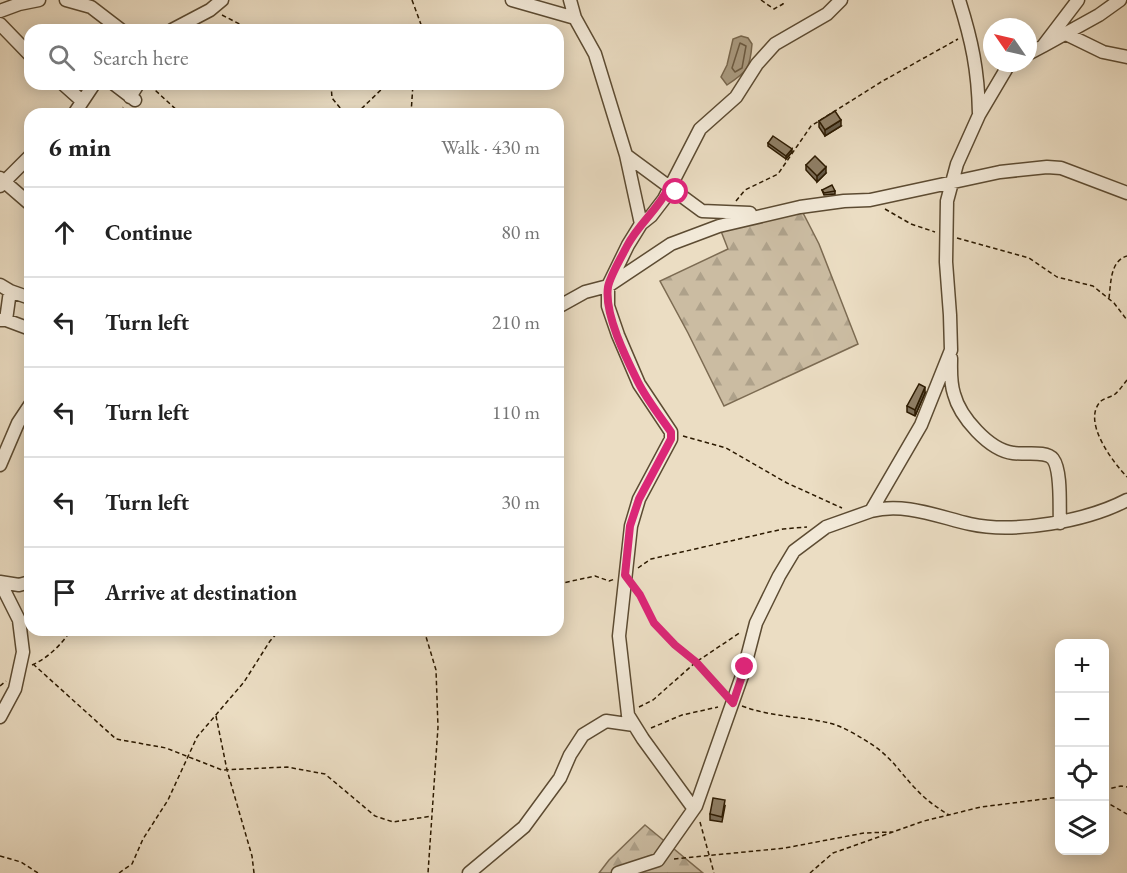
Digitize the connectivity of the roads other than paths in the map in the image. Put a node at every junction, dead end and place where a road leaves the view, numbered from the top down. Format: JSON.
{"nodes":[{"id":1,"x":39,"y":0,"type":"edge"},
{"id":2,"x":66,"y":0,"type":"edge"},
{"id":3,"x":222,"y":0,"type":"edge"},
{"id":4,"x":512,"y":0,"type":"edge"},
{"id":5,"x":570,"y":0,"type":"edge"},
{"id":6,"x":841,"y":0,"type":"edge"},
{"id":7,"x":959,"y":0,"type":"edge"},
{"id":8,"x":1078,"y":0,"type":"edge"},
{"id":9,"x":1120,"y":0,"type":"edge"},
{"id":10,"x":0,"y":11,"type":"edge"},
{"id":11,"x":575,"y":18,"type":"junction"},
{"id":12,"x":0,"y":24,"type":"edge"},
{"id":13,"x":113,"y":24,"type":"edge"},
{"id":14,"x":183,"y":24,"type":"edge"},
{"id":15,"x":1064,"y":33,"type":"junction"},
{"id":16,"x":1043,"y":46,"type":"junction"},
{"id":17,"x":24,"y":49,"type":"edge"},
{"id":18,"x":1037,"y":49,"type":"edge"},
{"id":19,"x":1127,"y":57,"type":"edge"},
{"id":20,"x":1004,"y":72,"type":"edge"},
{"id":21,"x":70,"y":90,"type":"edge"},
{"id":22,"x":90,"y":90,"type":"edge"},
{"id":23,"x":122,"y":90,"type":"edge"},
{"id":24,"x":136,"y":90,"type":"edge"},
{"id":25,"x":82,"y":101,"type":"junction"},
{"id":26,"x":78,"y":108,"type":"edge"},
{"id":27,"x":979,"y":115,"type":"junction"},
{"id":28,"x":626,"y":155,"type":"junction"},
{"id":29,"x":24,"y":164,"type":"edge"},
{"id":30,"x":1,"y":182,"type":"edge"},
{"id":31,"x":952,"y":182,"type":"junction"},
{"id":32,"x":669,"y":187,"type":"junction"},
{"id":33,"x":1127,"y":193,"type":"edge"},
{"id":34,"x":24,"y":199,"type":"edge"},
{"id":35,"x":769,"y":213,"type":"junction"},
{"id":36,"x":641,"y":224,"type":"junction"},
{"id":37,"x":608,"y":286,"type":"junction"},
{"id":38,"x":5,"y":288,"type":"edge"},
{"id":39,"x":24,"y":296,"type":"edge"},
{"id":40,"x":564,"y":304,"type":"edge"},
{"id":41,"x":3,"y":320,"type":"edge"},
{"id":42,"x":24,"y":327,"type":"edge"},
{"id":43,"x":951,"y":350,"type":"junction"},
{"id":44,"x":24,"y":414,"type":"edge"},
{"id":45,"x":0,"y":465,"type":"edge"},
{"id":46,"x":1127,"y":500,"type":"edge"},
{"id":47,"x":865,"y":513,"type":"junction"},
{"id":48,"x":1060,"y":523,"type":"junction"},
{"id":49,"x":0,"y":582,"type":"edge"},
{"id":50,"x":24,"y":584,"type":"edge"},
{"id":51,"x":0,"y":717,"type":"edge"},
{"id":52,"x":634,"y":725,"type":"junction"},
{"id":53,"x":694,"y":809,"type":"junction"},
{"id":54,"x":469,"y":873,"type":"edge"},
{"id":55,"x":618,"y":873,"type":"edge"}],
"edges":[{"from":1,"to":10,"type":"street"},
{"from":2,"to":13,"type":"street"},
{"from":3,"to":14,"type":"street"},
{"from":4,"to":11,"type":"street"},
{"from":5,"to":11,"type":"street"},
{"from":6,"to":32,"type":"street"},
{"from":7,"to":27,"type":"street"},
{"from":8,"to":16,"type":"street"},
{"from":9,"to":15,"type":"street"},
{"from":11,"to":28,"type":"street"},
{"from":12,"to":17,"type":"street"},
{"from":15,"to":16,"type":"street"},
{"from":15,"to":19,"type":"street"},
{"from":16,"to":18,"type":"street"},
{"from":20,"to":27,"type":"street"},
{"from":21,"to":25,"type":"street"},
{"from":22,"to":25,"type":"street"},
{"from":23,"to":24,"type":"street"},
{"from":25,"to":26,"type":"street"},
{"from":27,"to":31,"type":"street"},
{"from":28,"to":32,"type":"street"},
{"from":28,"to":36,"type":"street"},
{"from":29,"to":30,"type":"street"},
{"from":30,"to":34,"type":"street"},
{"from":31,"to":33,"type":"street"},
{"from":31,"to":35,"type":"street"},
{"from":31,"to":43,"type":"street"},
{"from":32,"to":35,"type":"street"},
{"from":32,"to":36,"type":"street"},
{"from":35,"to":37,"type":"street"},
{"from":36,"to":37,"type":"street"},
{"from":37,"to":40,"type":"street"},
{"from":37,"to":52,"type":"street"},
{"from":38,"to":39,"type":"street"},
{"from":38,"to":41,"type":"street"},
{"from":41,"to":42,"type":"street"},
{"from":43,"to":47,"type":"street"},
{"from":43,"to":48,"type":"street"},
{"from":44,"to":45,"type":"street"},
{"from":46,"to":48,"type":"street"},
{"from":47,"to":48,"type":"street"},
{"from":47,"to":53,"type":"street"},
{"from":49,"to":50,"type":"street"},
{"from":49,"to":51,"type":"street"},
{"from":52,"to":53,"type":"street"},
{"from":52,"to":54,"type":"street"},
{"from":53,"to":55,"type":"street"}]}
